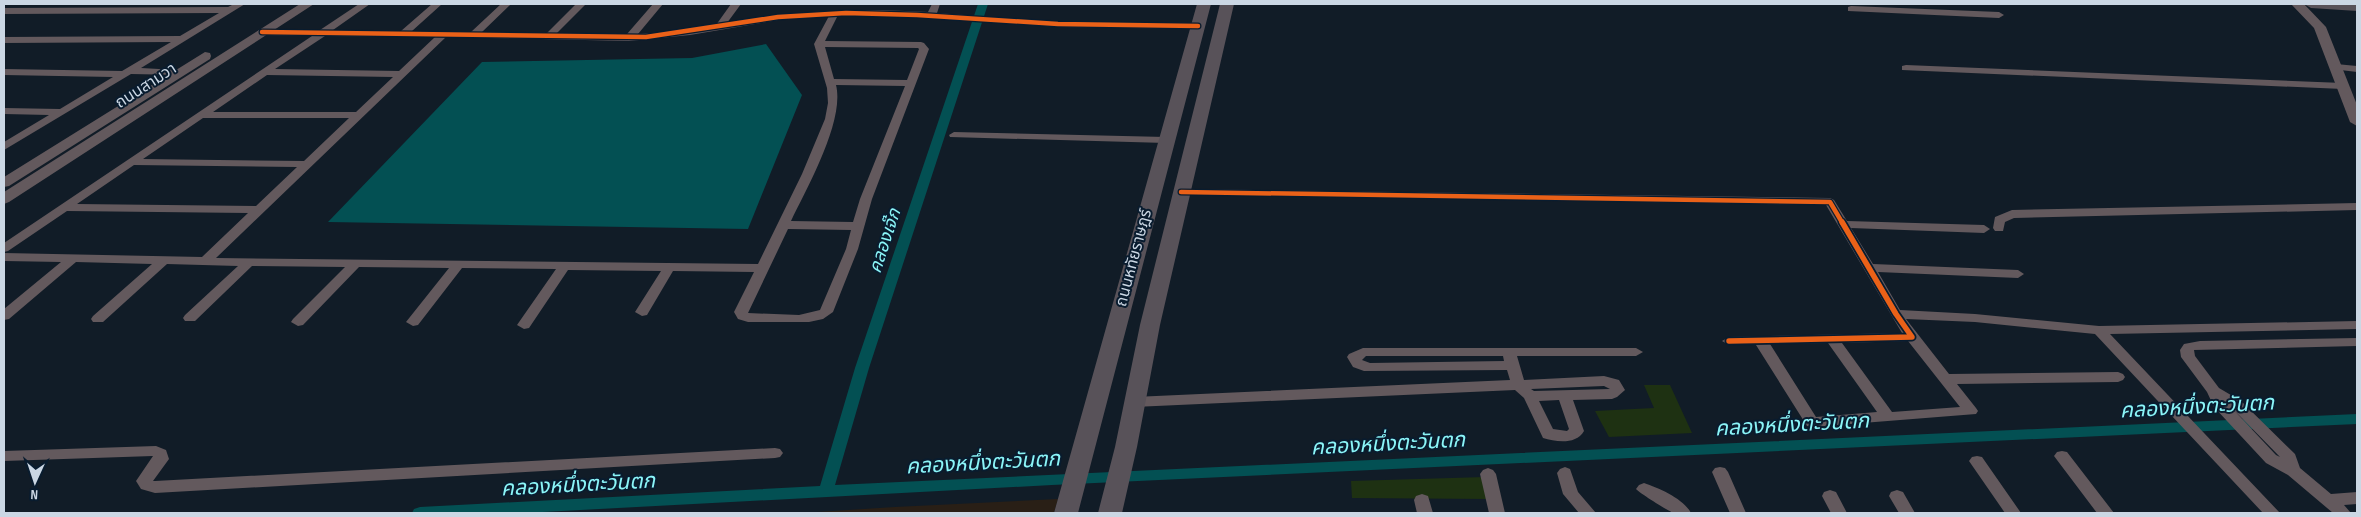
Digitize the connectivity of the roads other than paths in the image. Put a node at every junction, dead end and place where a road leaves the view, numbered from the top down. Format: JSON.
{"nodes":[{"id":1,"x":240,"y":4,"type":"edge"},
{"id":2,"x":288,"y":4,"type":"edge"},
{"id":3,"x":308,"y":4,"type":"edge"},
{"id":4,"x":366,"y":4,"type":"edge"},
{"id":5,"x":437,"y":4,"type":"edge"},
{"id":6,"x":506,"y":4,"type":"edge"},
{"id":7,"x":582,"y":4,"type":"edge"},
{"id":8,"x":658,"y":4,"type":"edge"},
{"id":9,"x":736,"y":4,"type":"edge"},
{"id":10,"x":813,"y":4,"type":"edge"},
{"id":11,"x":890,"y":4,"type":"edge"},
{"id":12,"x":936,"y":4,"type":"edge"},
{"id":13,"x":1204,"y":4,"type":"edge"},
{"id":14,"x":1227,"y":4,"type":"edge"},
{"id":15,"x":1929,"y":4,"type":"edge"},
{"id":16,"x":2297,"y":4,"type":"edge"},
{"id":17,"x":2311,"y":4,"type":"edge"},
{"id":18,"x":2357,"y":7,"type":"edge"},
{"id":19,"x":1851,"y":9,"type":"dead end"},
{"id":20,"x":229,"y":10,"type":"junction"},
{"id":21,"x":4,"y":11,"type":"edge"},
{"id":22,"x":1936,"y":12,"type":"junction"},
{"id":23,"x":835,"y":13,"type":"junction"},
{"id":24,"x":806,"y":14,"type":"junction"},
{"id":25,"x":885,"y":14,"type":"junction"},
{"id":26,"x":931,"y":15,"type":"junction"},
{"id":27,"x":1998,"y":15,"type":"dead end"},
{"id":28,"x":1198,"y":26,"type":"junction"},
{"id":29,"x":720,"y":28,"type":"junction"},
{"id":30,"x":262,"y":32,"type":"junction"},
{"id":31,"x":322,"y":33,"type":"junction"},
{"id":32,"x":402,"y":34,"type":"junction"},
{"id":33,"x":444,"y":35,"type":"junction"},
{"id":34,"x":473,"y":35,"type":"junction"},
{"id":35,"x":548,"y":37,"type":"junction"},
{"id":36,"x":629,"y":38,"type":"junction"},
{"id":37,"x":182,"y":39,"type":"junction"},
{"id":38,"x":4,"y":40,"type":"edge"},
{"id":39,"x":820,"y":44,"type":"junction"},
{"id":40,"x":2336,"y":67,"type":"junction"},
{"id":41,"x":1906,"y":68,"type":"dead end"},
{"id":42,"x":2357,"y":69,"type":"edge"},
{"id":43,"x":4,"y":72,"type":"edge"},
{"id":44,"x":264,"y":72,"type":"junction"},
{"id":45,"x":125,"y":74,"type":"junction"},
{"id":46,"x":403,"y":74,"type":"junction"},
{"id":47,"x":172,"y":76,"type":"junction"},
{"id":48,"x":830,"y":82,"type":"junction"},
{"id":49,"x":912,"y":83,"type":"junction"},
{"id":50,"x":2343,"y":86,"type":"junction"},
{"id":51,"x":4,"y":111,"type":"edge"},
{"id":52,"x":62,"y":112,"type":"junction"},
{"id":53,"x":200,"y":115,"type":"junction"},
{"id":54,"x":359,"y":115,"type":"junction"},
{"id":55,"x":2357,"y":122,"type":"edge"},
{"id":56,"x":954,"y":135,"type":"dead end"},
{"id":57,"x":1166,"y":140,"type":"junction"},
{"id":58,"x":4,"y":147,"type":"edge"},
{"id":59,"x":129,"y":162,"type":"junction"},
{"id":60,"x":307,"y":164,"type":"junction"},
{"id":61,"x":38,"y":176,"type":"junction"},
{"id":62,"x":10,"y":179,"type":"edge"},
{"id":63,"x":1181,"y":192,"type":"junction"},
{"id":64,"x":4,"y":198,"type":"edge"},
{"id":65,"x":2357,"y":206,"type":"edge"},
{"id":66,"x":63,"y":207,"type":"junction"},
{"id":67,"x":259,"y":210,"type":"junction"},
{"id":68,"x":1842,"y":224,"type":"junction"},
{"id":69,"x":785,"y":225,"type":"junction"},
{"id":70,"x":860,"y":226,"type":"junction"},
{"id":71,"x":1999,"y":228,"type":"dead end"},
{"id":72,"x":1984,"y":229,"type":"dead end"},
{"id":73,"x":4,"y":248,"type":"edge"},
{"id":74,"x":4,"y":256,"type":"edge"},
{"id":75,"x":73,"y":258,"type":"junction"},
{"id":76,"x":164,"y":260,"type":"junction"},
{"id":77,"x":206,"y":260,"type":"junction"},
{"id":78,"x":249,"y":262,"type":"junction"},
{"id":79,"x":356,"y":263,"type":"junction"},
{"id":80,"x":459,"y":264,"type":"junction"},
{"id":81,"x":565,"y":265,"type":"junction"},
{"id":82,"x":669,"y":266,"type":"junction"},
{"id":83,"x":762,"y":268,"type":"junction"},
{"id":84,"x":1870,"y":268,"type":"junction"},
{"id":85,"x":2018,"y":274,"type":"dead end"},
{"id":86,"x":642,"y":312,"type":"dead end"},
{"id":87,"x":1896,"y":314,"type":"junction"},
{"id":88,"x":4,"y":316,"type":"edge"},
{"id":89,"x":190,"y":318,"type":"dead end"},
{"id":90,"x":98,"y":319,"type":"dead end"},
{"id":91,"x":298,"y":322,"type":"dead end"},
{"id":92,"x":413,"y":322,"type":"dead end"},
{"id":93,"x":524,"y":325,"type":"dead end"},
{"id":94,"x":2357,"y":325,"type":"edge"},
{"id":95,"x":2099,"y":330,"type":"junction"},
{"id":96,"x":1912,"y":337,"type":"junction"},
{"id":97,"x":1832,"y":339,"type":"junction"},
{"id":98,"x":1760,"y":340,"type":"junction"},
{"id":99,"x":1729,"y":341,"type":"dead end"},
{"id":100,"x":2357,"y":342,"type":"edge"},
{"id":101,"x":1636,"y":352,"type":"dead end"},
{"id":102,"x":1510,"y":358,"type":"junction"},
{"id":103,"x":2118,"y":377,"type":"dead end"},
{"id":104,"x":1945,"y":378,"type":"junction"},
{"id":105,"x":1518,"y":384,"type":"junction"},
{"id":106,"x":1564,"y":395,"type":"junction"},
{"id":107,"x":1530,"y":396,"type":"junction"},
{"id":108,"x":2217,"y":398,"type":"junction"},
{"id":109,"x":1134,"y":402,"type":"junction"},
{"id":110,"x":1888,"y":417,"type":"junction"},
{"id":111,"x":775,"y":454,"type":"dead end"},
{"id":112,"x":4,"y":456,"type":"edge"},
{"id":113,"x":2062,"y":456,"type":"dead end"},
{"id":114,"x":1977,"y":462,"type":"dead end"},
{"id":115,"x":2291,"y":464,"type":"junction"},
{"id":116,"x":1720,"y":472,"type":"dead end"},
{"id":117,"x":1565,"y":473,"type":"dead end"},
{"id":118,"x":1488,"y":474,"type":"dead end"},
{"id":119,"x":1644,"y":489,"type":"dead end"},
{"id":120,"x":1830,"y":496,"type":"dead end"},
{"id":121,"x":1897,"y":496,"type":"dead end"},
{"id":122,"x":2357,"y":498,"type":"edge"},
{"id":123,"x":2327,"y":500,"type":"junction"},
{"id":124,"x":1066,"y":513,"type":"edge"},
{"id":125,"x":1110,"y":513,"type":"edge"},
{"id":126,"x":1498,"y":513,"type":"edge"},
{"id":127,"x":1588,"y":513,"type":"edge"},
{"id":128,"x":1683,"y":513,"type":"edge"},
{"id":129,"x":1738,"y":513,"type":"edge"},
{"id":130,"x":1839,"y":513,"type":"edge"},
{"id":131,"x":1907,"y":513,"type":"edge"},
{"id":132,"x":2012,"y":513,"type":"edge"},
{"id":133,"x":2106,"y":513,"type":"edge"},
{"id":134,"x":2272,"y":513,"type":"edge"},
{"id":135,"x":2343,"y":513,"type":"edge"}],
"edges":[{"from":1,"to":20,"type":"street"},
{"from":2,"to":47,"type":"street","name":"ถนนสามวา"},
{"from":3,"to":30,"type":"street","name":"ถนนสามวา"},
{"from":4,"to":31,"type":"street"},
{"from":5,"to":32,"type":"street"},
{"from":6,"to":34,"type":"street"},
{"from":7,"to":35,"type":"street"},
{"from":8,"to":36,"type":"street"},
{"from":9,"to":29,"type":"street"},
{"from":10,"to":24,"type":"street"},
{"from":11,"to":25,"type":"street"},
{"from":12,"to":26,"type":"street"},
{"from":13,"to":28,"type":"main road","name":"ถนนหทัยราษฎร์"},
{"from":14,"to":63,"type":"main road","name":"ถนนหทัยราษฎร์"},
{"from":15,"to":22,"type":"street"},
{"from":16,"to":40,"type":"street"},
{"from":17,"to":18,"type":"main road"},
{"from":19,"to":22,"type":"street"},
{"from":20,"to":21,"type":"street"},
{"from":20,"to":37,"type":"street"},
{"from":22,"to":27,"type":"street"},
{"from":23,"to":24,"type":"street"},
{"from":23,"to":25,"type":"street"},
{"from":23,"to":39,"type":"street"},
{"from":24,"to":29,"type":"street"},
{"from":25,"to":26,"type":"street"},
{"from":26,"to":28,"type":"street"},
{"from":28,"to":57,"type":"main road","name":"ถนนหทัยราษฎร์"},
{"from":29,"to":36,"type":"street"},
{"from":30,"to":31,"type":"street"},
{"from":30,"to":61,"type":"street","name":"ถนนสามวา"},
{"from":31,"to":32,"type":"street"},
{"from":31,"to":44,"type":"street"},
{"from":32,"to":33,"type":"street"},
{"from":33,"to":34,"type":"street"},
{"from":33,"to":46,"type":"street"},
{"from":34,"to":35,"type":"street"},
{"from":35,"to":36,"type":"street"},
{"from":37,"to":38,"type":"street"},
{"from":37,"to":45,"type":"street"},
{"from":39,"to":48,"type":"street"},
{"from":39,"to":49,"type":"street"},
{"from":40,"to":42,"type":"street"},
{"from":40,"to":50,"type":"street"},
{"from":41,"to":50,"type":"street"},
{"from":43,"to":45,"type":"street"},
{"from":44,"to":46,"type":"street"},
{"from":44,"to":53,"type":"street"},
{"from":45,"to":47,"type":"street"},
{"from":45,"to":52,"type":"street"},
{"from":46,"to":54,"type":"street"},
{"from":47,"to":62,"type":"street","name":"ถนนสามวา"},
{"from":48,"to":49,"type":"street"},
{"from":48,"to":69,"type":"street"},
{"from":49,"to":70,"type":"street"},
{"from":50,"to":55,"type":"street"},
{"from":51,"to":52,"type":"street"},
{"from":52,"to":58,"type":"street"},
{"from":53,"to":54,"type":"street"},
{"from":53,"to":59,"type":"street"},
{"from":54,"to":60,"type":"street"},
{"from":56,"to":57,"type":"street"},
{"from":57,"to":124,"type":"main road","name":"ถนนหทัยราษฎร์"},
{"from":59,"to":60,"type":"street"},
{"from":59,"to":66,"type":"street"},
{"from":60,"to":67,"type":"street"},
{"from":61,"to":62,"type":"street"},
{"from":61,"to":64,"type":"street","name":"ถนนสามวา"},
{"from":63,"to":68,"type":"street"},
{"from":63,"to":109,"type":"main road","name":"ถนนหทัยราษฎร์"},
{"from":65,"to":71,"type":"street"},
{"from":66,"to":67,"type":"street"},
{"from":66,"to":73,"type":"street"},
{"from":67,"to":77,"type":"street"},
{"from":68,"to":72,"type":"street"},
{"from":68,"to":84,"type":"street"},
{"from":69,"to":70,"type":"street"},
{"from":69,"to":83,"type":"street"},
{"from":70,"to":83,"type":"street"},
{"from":74,"to":75,"type":"street"},
{"from":75,"to":76,"type":"street"},
{"from":75,"to":88,"type":"street"},
{"from":76,"to":77,"type":"street"},
{"from":76,"to":90,"type":"street"},
{"from":77,"to":78,"type":"street"},
{"from":78,"to":79,"type":"street"},
{"from":78,"to":89,"type":"street"},
{"from":79,"to":80,"type":"street"},
{"from":79,"to":91,"type":"street"},
{"from":80,"to":81,"type":"street"},
{"from":80,"to":92,"type":"street"},
{"from":81,"to":82,"type":"street"},
{"from":81,"to":93,"type":"street"},
{"from":82,"to":83,"type":"street"},
{"from":82,"to":86,"type":"street"},
{"from":84,"to":85,"type":"street"},
{"from":84,"to":87,"type":"street"},
{"from":87,"to":95,"type":"street"},
{"from":87,"to":96,"type":"street"},
{"from":94,"to":95,"type":"street"},
{"from":95,"to":134,"type":"street"},
{"from":96,"to":97,"type":"street"},
{"from":96,"to":104,"type":"street"},
{"from":97,"to":98,"type":"street"},
{"from":97,"to":110,"type":"street"},
{"from":98,"to":99,"type":"street"},
{"from":98,"to":110,"type":"street"},
{"from":100,"to":108,"type":"street"},
{"from":101,"to":102,"type":"street"},
{"from":102,"to":102,"type":"street"},
{"from":102,"to":105,"type":"street"},
{"from":103,"to":104,"type":"street"},
{"from":104,"to":110,"type":"street"},
{"from":105,"to":106,"type":"street"},
{"from":105,"to":107,"type":"street"},
{"from":105,"to":109,"type":"street"},
{"from":106,"to":107,"type":"street"},
{"from":106,"to":107,"type":"street"},
{"from":108,"to":115,"type":"street"},
{"from":108,"to":115,"type":"street"},
{"from":109,"to":125,"type":"main road","name":"ถนนหทัยราษฎร์"},
{"from":111,"to":112,"type":"street"},
{"from":113,"to":133,"type":"street"},
{"from":114,"to":132,"type":"street"},
{"from":115,"to":123,"type":"street"},
{"from":116,"to":129,"type":"street"},
{"from":117,"to":127,"type":"street"},
{"from":118,"to":126,"type":"street"},
{"from":119,"to":128,"type":"street"},
{"from":120,"to":130,"type":"street"},
{"from":121,"to":131,"type":"street"},
{"from":122,"to":123,"type":"street"},
{"from":123,"to":135,"type":"street"}]}
